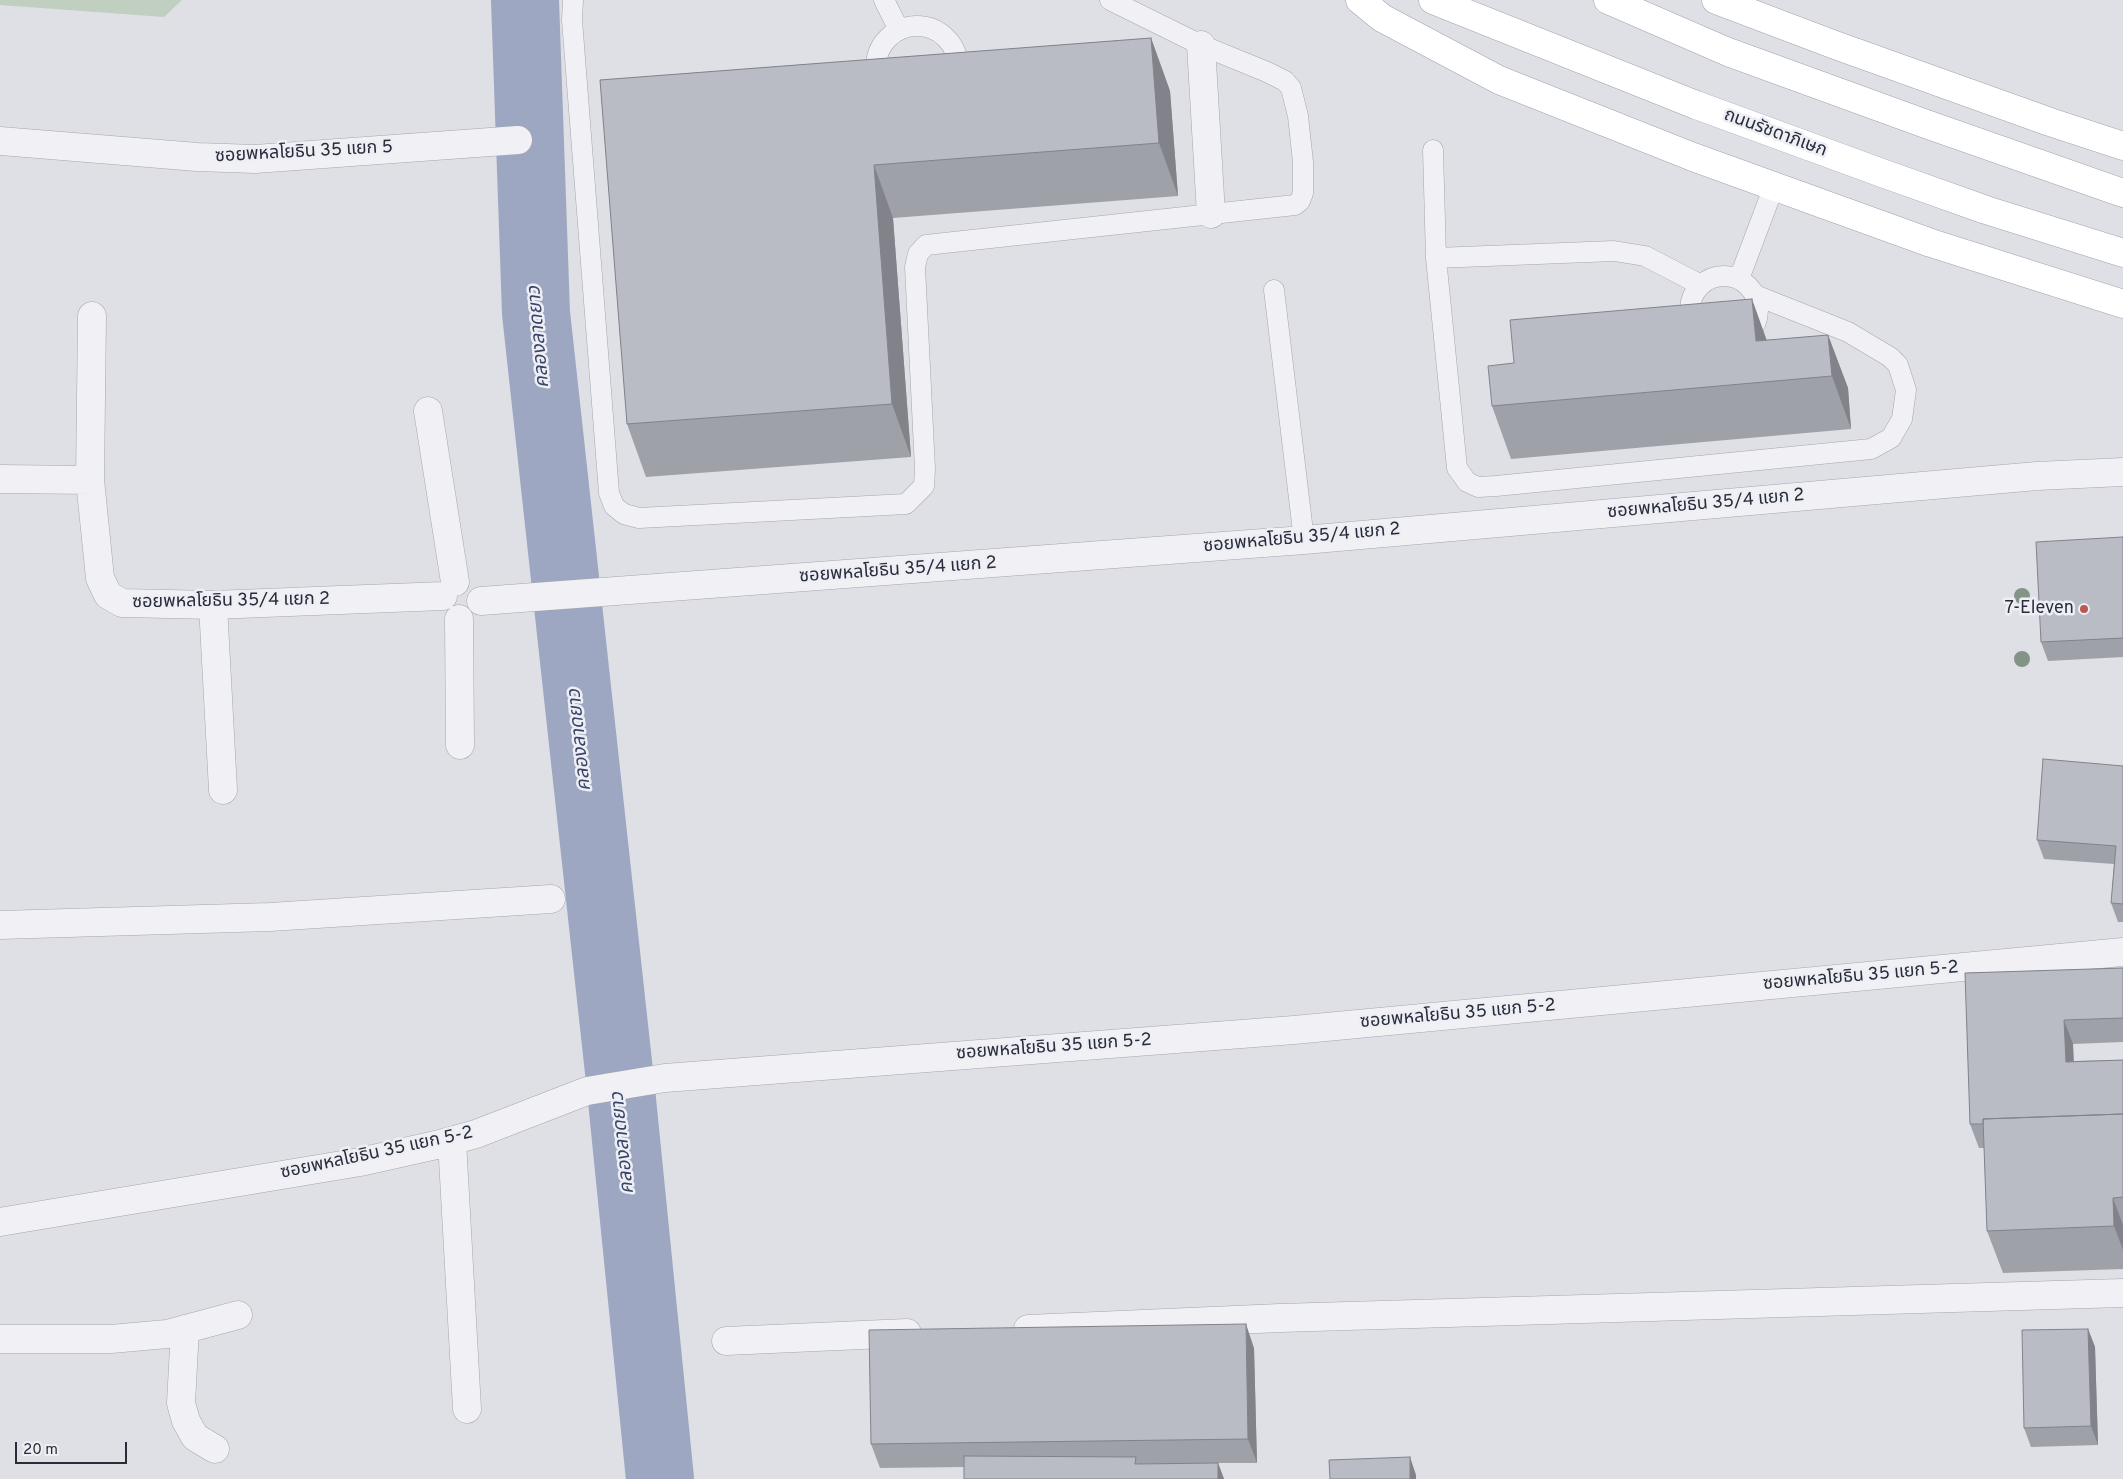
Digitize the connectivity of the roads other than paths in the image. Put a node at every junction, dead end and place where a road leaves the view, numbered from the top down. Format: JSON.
{"nodes":[{"id":1,"x":572,"y":0,"type":"edge"},
{"id":2,"x":884,"y":0,"type":"edge"},
{"id":3,"x":1110,"y":0,"type":"edge"},
{"id":4,"x":1360,"y":0,"type":"edge"},
{"id":5,"x":1432,"y":0,"type":"edge"},
{"id":6,"x":1608,"y":0,"type":"edge"},
{"id":7,"x":1716,"y":0,"type":"edge"},
{"id":8,"x":899,"y":30,"type":"junction"},
{"id":9,"x":1201,"y":45,"type":"junction"},
{"id":10,"x":0,"y":140,"type":"edge"},
{"id":11,"x":518,"y":140,"type":"dead end"},
{"id":12,"x":2123,"y":146,"type":"edge"},
{"id":13,"x":1433,"y":150,"type":"dead end"},
{"id":14,"x":1774,"y":186,"type":"junction"},
{"id":15,"x":2123,"y":193,"type":"edge"},
{"id":16,"x":1211,"y":214,"type":"junction"},
{"id":17,"x":2123,"y":254,"type":"edge"},
{"id":18,"x":1436,"y":258,"type":"junction"},
{"id":19,"x":1740,"y":279,"type":"junction"},
{"id":20,"x":1701,"y":285,"type":"junction"},
{"id":21,"x":1274,"y":290,"type":"dead end"},
{"id":22,"x":1755,"y":295,"type":"junction"},
{"id":23,"x":2123,"y":304,"type":"edge"},
{"id":24,"x":92,"y":316,"type":"dead end"},
{"id":25,"x":428,"y":411,"type":"dead end"},
{"id":26,"x":2123,"y":472,"type":"edge"},
{"id":27,"x":0,"y":478,"type":"edge"},
{"id":28,"x":90,"y":480,"type":"junction"},
{"id":29,"x":1304,"y":540,"type":"junction"},
{"id":30,"x":449,"y":589,"type":"junction"},
{"id":31,"x":481,"y":601,"type":"junction"},
{"id":32,"x":213,"y":605,"type":"junction"},
{"id":33,"x":459,"y":619,"type":"junction"},
{"id":34,"x":460,"y":745,"type":"dead end"},
{"id":35,"x":223,"y":790,"type":"dead end"},
{"id":36,"x":551,"y":899,"type":"dead end"},
{"id":37,"x":0,"y":925,"type":"edge"},
{"id":38,"x":2123,"y":952,"type":"edge"},
{"id":39,"x":452,"y":1141,"type":"junction"},
{"id":40,"x":0,"y":1222,"type":"edge"},
{"id":41,"x":2123,"y":1294,"type":"edge"},
{"id":42,"x":238,"y":1315,"type":"dead end"},
{"id":43,"x":185,"y":1329,"type":"junction"},
{"id":44,"x":1003,"y":1330,"type":"edge"},
{"id":45,"x":934,"y":1332,"type":"edge"},
{"id":46,"x":0,"y":1339,"type":"edge"},
{"id":47,"x":726,"y":1341,"type":"dead end"},
{"id":48,"x":467,"y":1409,"type":"dead end"},
{"id":49,"x":215,"y":1450,"type":"dead end"}],
"edges":[{"from":1,"to":16,"type":"lane"},
{"from":2,"to":8,"type":"lane"},
{"from":3,"to":9,"type":"lane"},
{"from":4,"to":14,"type":"main road"},
{"from":5,"to":17,"type":"main road","name":"ถนนรัชดาภิเษก"},
{"from":6,"to":15,"type":"main road"},
{"from":7,"to":12,"type":"main road"},
{"from":8,"to":8,"type":"lane"},
{"from":9,"to":16,"type":"street"},
{"from":9,"to":16,"type":"lane"},
{"from":10,"to":11,"type":"street","name":"ซอยพหลโยธิน 35 แยก 5"},
{"from":13,"to":18,"type":"lane"},
{"from":14,"to":19,"type":"lane"},
{"from":14,"to":23,"type":"main road"},
{"from":18,"to":20,"type":"lane"},
{"from":18,"to":22,"type":"lane"},
{"from":19,"to":20,"type":"lane"},
{"from":19,"to":22,"type":"lane"},
{"from":20,"to":22,"type":"lane"},
{"from":21,"to":29,"type":"lane"},
{"from":24,"to":28,"type":"street","name":"ซอยพหลโยธิน 35/4 แยก 2"},
{"from":25,"to":30,"type":"street"},
{"from":26,"to":29,"type":"street","name":"ซอยพหลโยธิน 35/4 แยก 2"},
{"from":27,"to":28,"type":"street"},
{"from":28,"to":32,"type":"street","name":"ซอยพหลโยธิน 35/4 แยก 2"},
{"from":29,"to":31,"type":"street","name":"ซอยพหลโยธิน 35/4 แยก 2"},
{"from":30,"to":31,"type":"street"},
{"from":30,"to":32,"type":"street","name":"ซอยพหลโยธิน 35/4 แยก 2"},
{"from":30,"to":33,"type":"street"},
{"from":31,"to":33,"type":"street"},
{"from":32,"to":35,"type":"street"},
{"from":33,"to":34,"type":"street"},
{"from":36,"to":37,"type":"street"},
{"from":38,"to":39,"type":"street","name":"ซอยพหลโยธิน 35 แยก 5-2"},
{"from":39,"to":40,"type":"street","name":"ซอยพหลโยธิน 35 แยก 5-2"},
{"from":39,"to":48,"type":"street"},
{"from":41,"to":44,"type":"street"},
{"from":42,"to":43,"type":"street"},
{"from":43,"to":46,"type":"street"},
{"from":43,"to":49,"type":"street"},
{"from":45,"to":47,"type":"street"}]}
